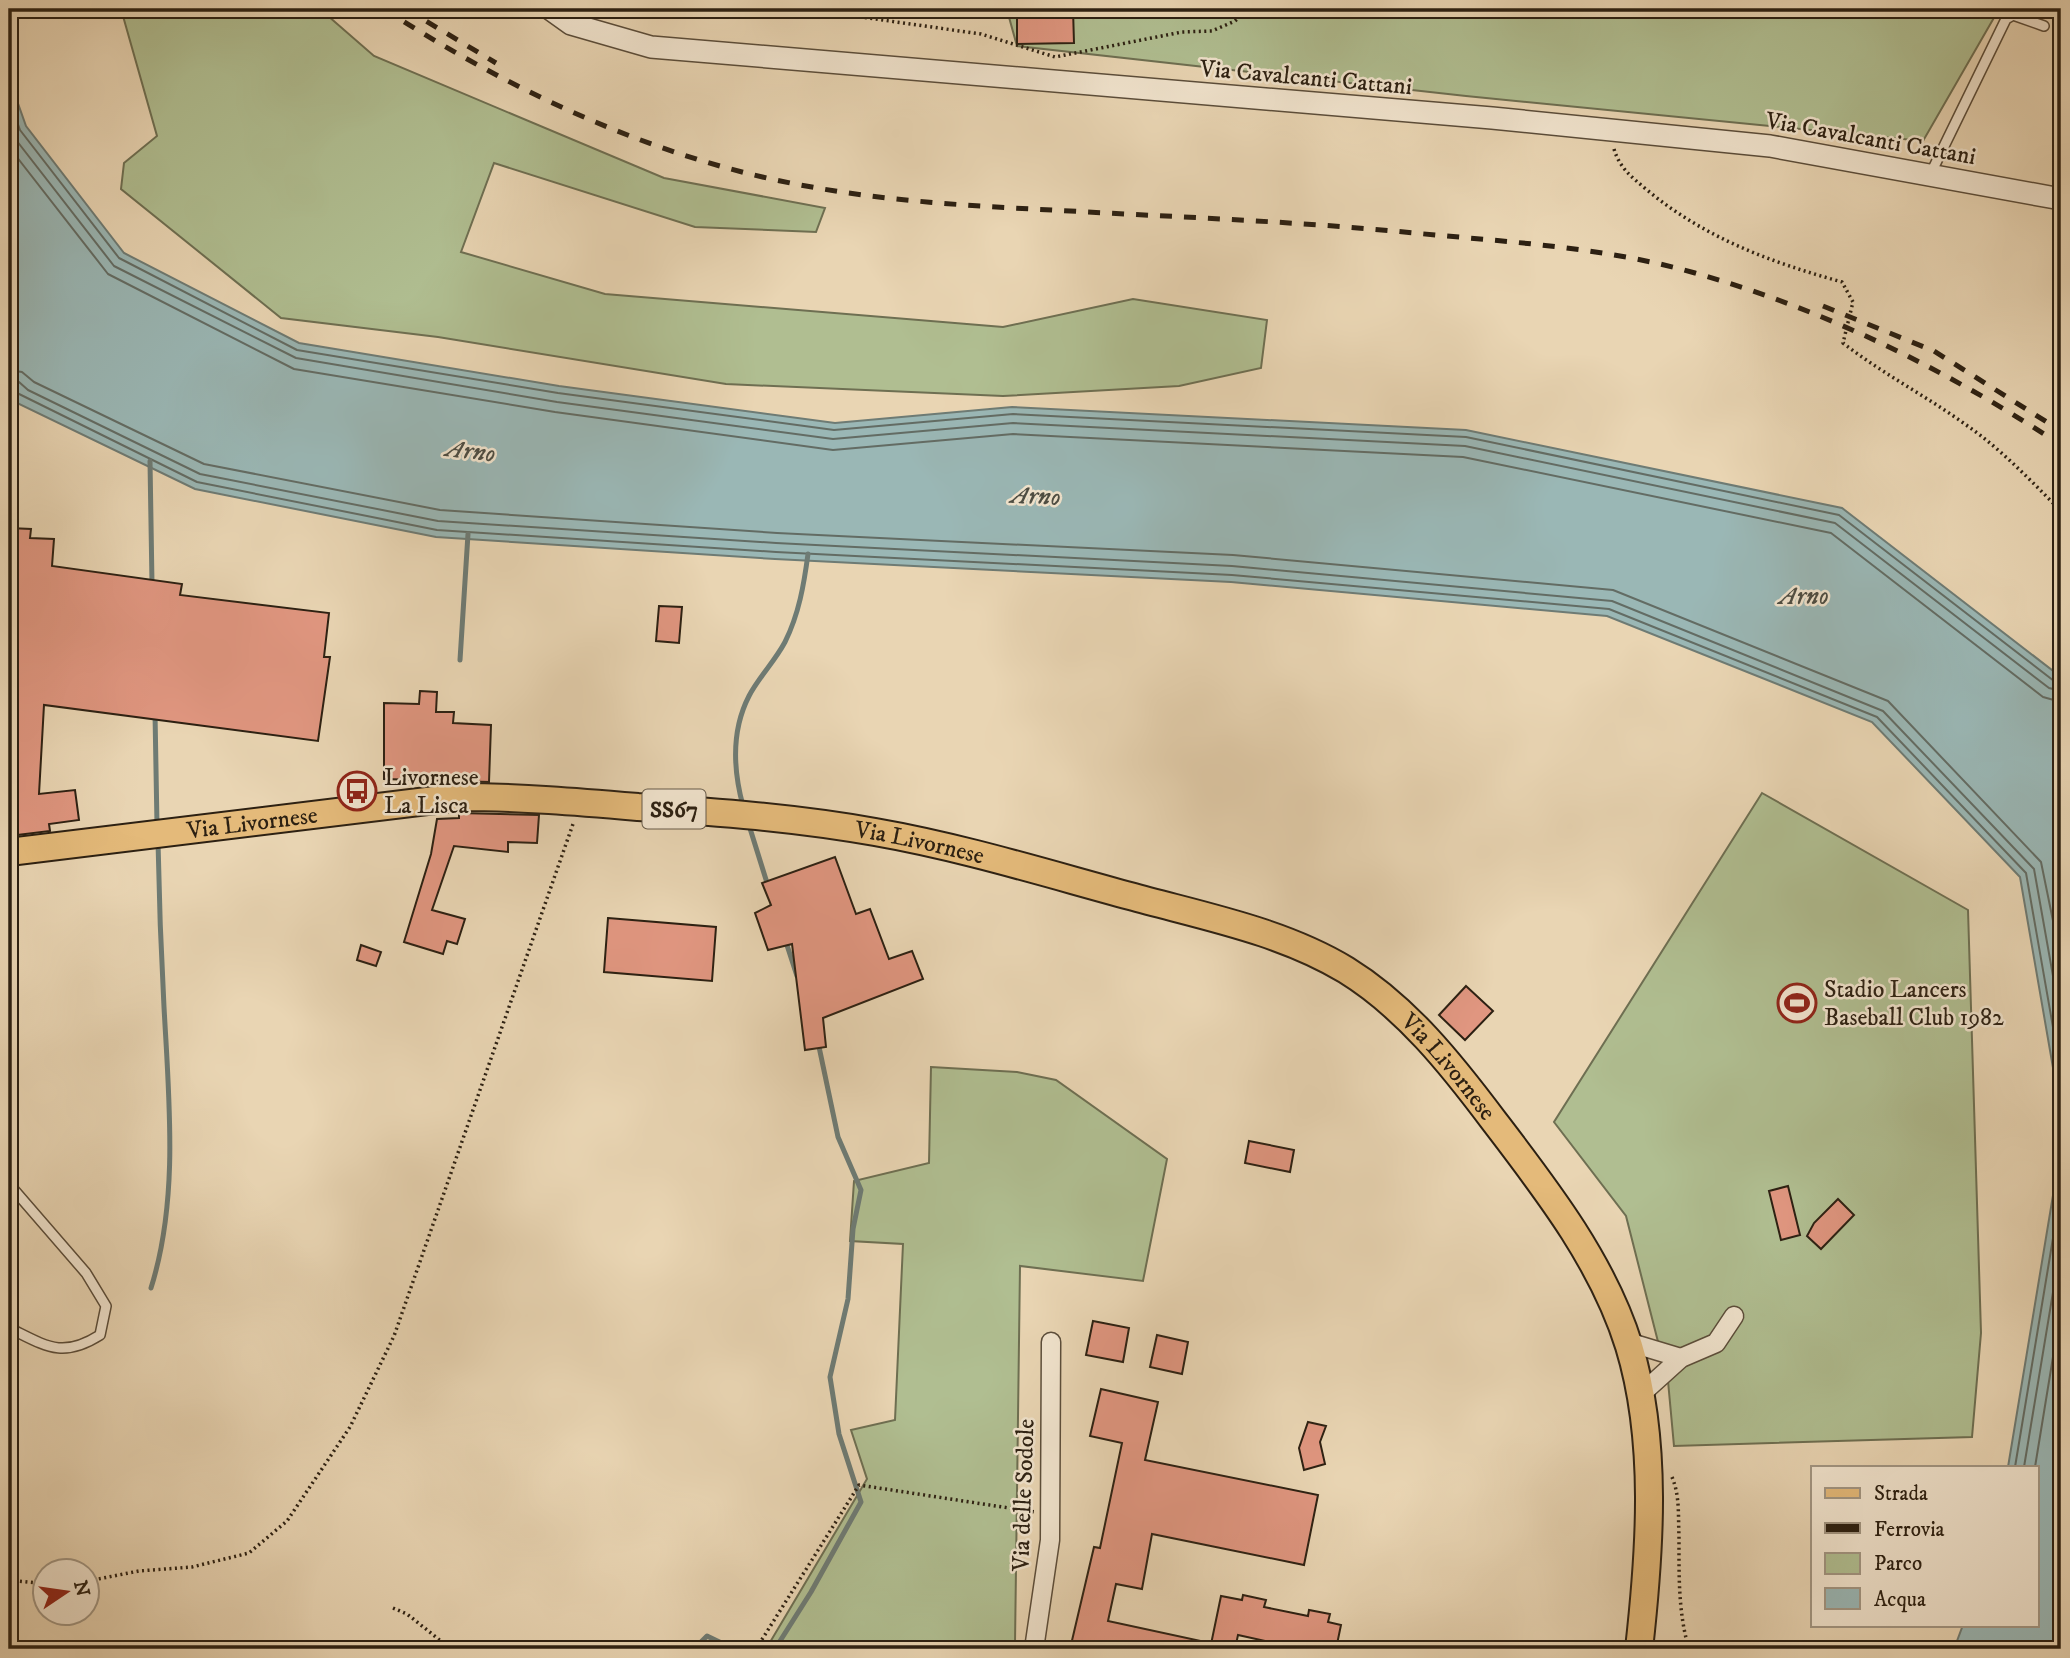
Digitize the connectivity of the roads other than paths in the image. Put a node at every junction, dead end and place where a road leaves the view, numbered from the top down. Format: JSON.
{"nodes":[{"id":1,"x":550,"y":9,"type":"edge"},
{"id":2,"x":2044,"y":26,"type":"dead end"},
{"id":3,"x":1930,"y":175,"type":"junction"},
{"id":4,"x":2061,"y":200,"type":"edge"},
{"id":5,"x":9,"y":852,"type":"edge"},
{"id":6,"x":9,"y":1184,"type":"edge"},
{"id":7,"x":1734,"y":1316,"type":"dead end"},
{"id":8,"x":9,"y":1328,"type":"edge"},
{"id":9,"x":1051,"y":1342,"type":"dead end"},
{"id":10,"x":1628,"y":1342,"type":"junction"},
{"id":11,"x":1681,"y":1359,"type":"junction"},
{"id":12,"x":1640,"y":1395,"type":"junction"},
{"id":13,"x":1034,"y":1649,"type":"edge"},
{"id":14,"x":1639,"y":1649,"type":"edge"}],
"edges":[{"from":1,"to":3,"type":"street","name":"Via Cavalcanti Cattani"},
{"from":2,"to":3,"type":"lane"},
{"from":3,"to":4,"type":"street","name":"Via Cavalcanti Cattani"},
{"from":5,"to":10,"type":"main road","name":"Via Livornese","number":"SS67"},
{"from":6,"to":8,"type":"lane"},
{"from":7,"to":11,"type":"street"},
{"from":9,"to":13,"type":"street","name":"Via delle Sodole"},
{"from":10,"to":11,"type":"street"},
{"from":10,"to":12,"type":"main road","name":"Via Livornese"},
{"from":11,"to":12,"type":"street"},
{"from":12,"to":14,"type":"main road","name":"Via Livornese"}]}
